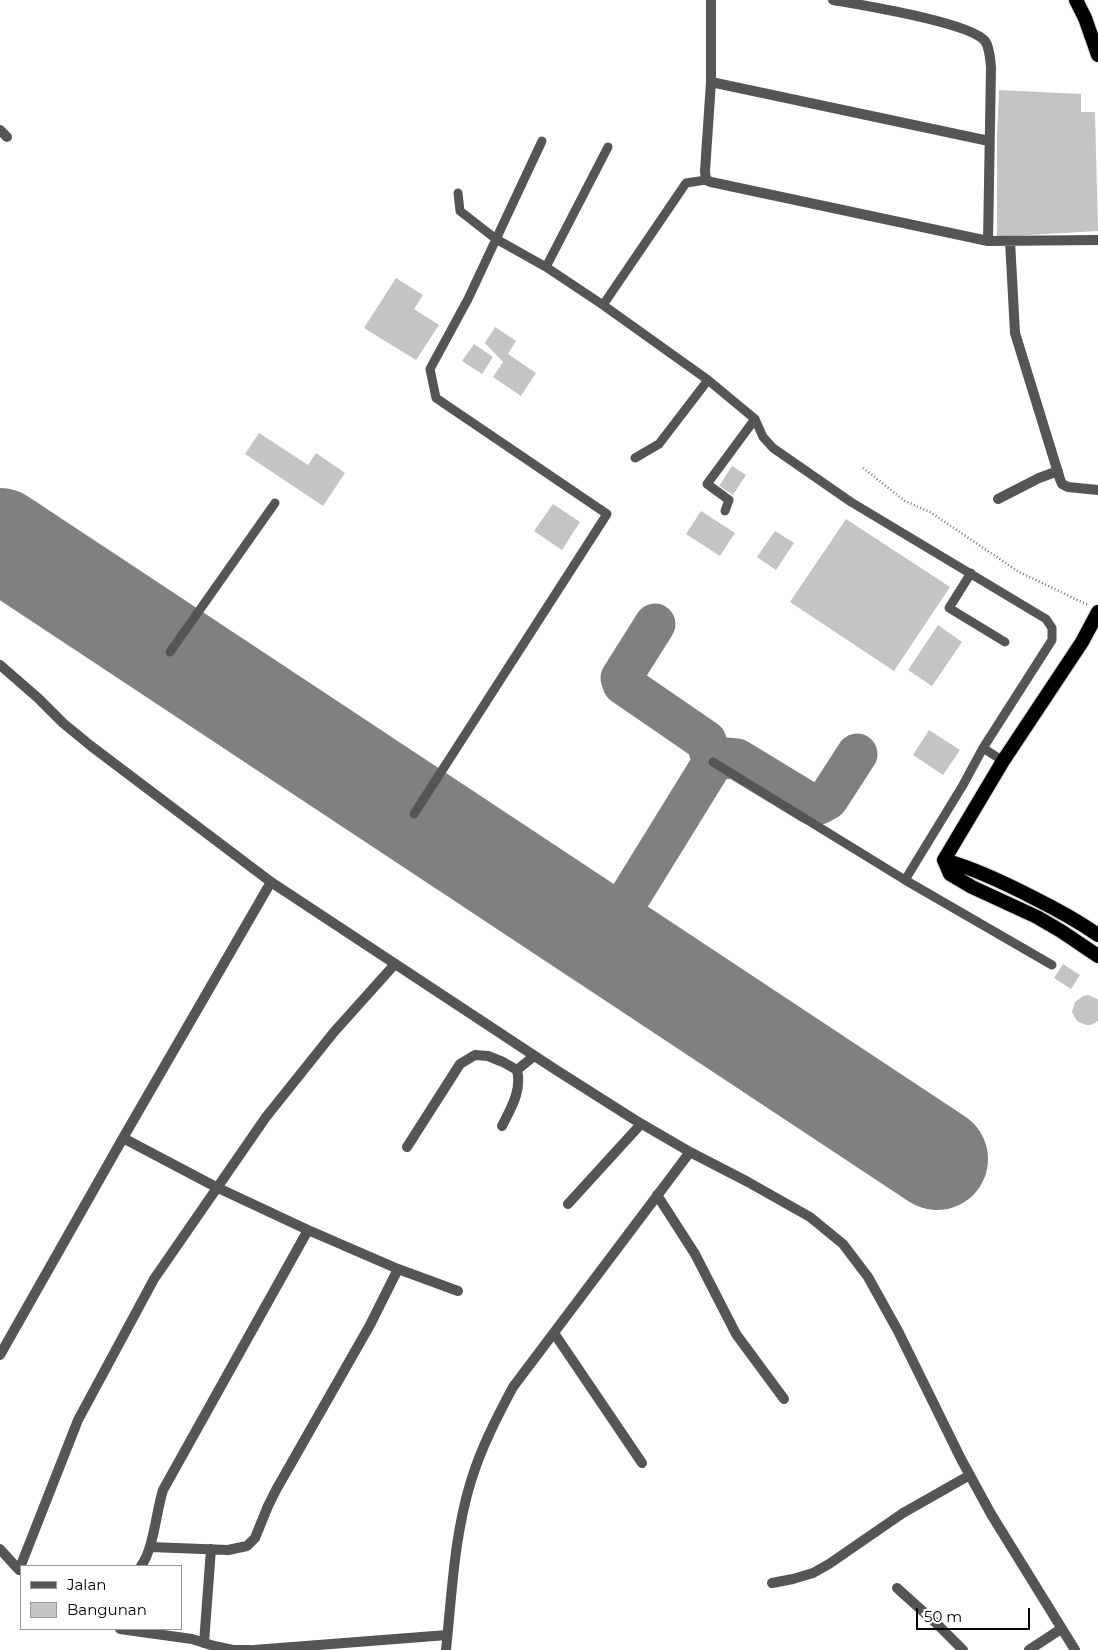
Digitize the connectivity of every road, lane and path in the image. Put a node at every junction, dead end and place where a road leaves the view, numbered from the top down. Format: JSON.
{"nodes":[{"id":1,"x":711,"y":0,"type":"edge"},
{"id":2,"x":833,"y":0,"type":"edge"},
{"id":3,"x":1076,"y":0,"type":"edge"},
{"id":4,"x":1098,"y":55,"type":"edge"},
{"id":5,"x":711,"y":82,"type":"junction"},
{"id":6,"x":542,"y":141,"type":"dead end"},
{"id":7,"x":989,"y":141,"type":"junction"},
{"id":8,"x":608,"y":146,"type":"dead end"},
{"id":9,"x":706,"y":180,"type":"junction"},
{"id":10,"x":458,"y":194,"type":"dead end"},
{"id":11,"x":496,"y":238,"type":"junction"},
{"id":12,"x":1098,"y":240,"type":"edge"},
{"id":13,"x":988,"y":241,"type":"junction"},
{"id":14,"x":1010,"y":242,"type":"junction"},
{"id":15,"x":546,"y":267,"type":"junction"},
{"id":16,"x":603,"y":304,"type":"junction"},
{"id":17,"x":708,"y":380,"type":"junction"},
{"id":18,"x":755,"y":419,"type":"junction"},
{"id":19,"x":635,"y":458,"type":"dead end"},
{"id":20,"x":863,"y":468,"type":"dead end"},
{"id":21,"x":1058,"y":471,"type":"junction"},
{"id":22,"x":1098,"y":490,"type":"edge"},
{"id":23,"x":998,"y":499,"type":"dead end"},
{"id":24,"x":275,"y":503,"type":"dead end"},
{"id":25,"x":725,"y":511,"type":"dead end"},
{"id":26,"x":971,"y":573,"type":"junction"},
{"id":27,"x":1094,"y":609,"type":"edge"},
{"id":28,"x":1005,"y":642,"type":"dead end"},
{"id":29,"x":170,"y":652,"type":"dead end"},
{"id":30,"x":0,"y":665,"type":"edge"},
{"id":31,"x":983,"y":748,"type":"junction"},
{"id":32,"x":1003,"y":761,"type":"junction"},
{"id":33,"x":713,"y":762,"type":"dead end"},
{"id":34,"x":414,"y":814,"type":"dead end"},
{"id":35,"x":944,"y":860,"type":"junction"},
{"id":36,"x":905,"y":880,"type":"junction"},
{"id":37,"x":271,"y":882,"type":"junction"},
{"id":38,"x":1098,"y":935,"type":"edge"},
{"id":39,"x":1098,"y":956,"type":"edge"},
{"id":40,"x":395,"y":964,"type":"junction"},
{"id":41,"x":1052,"y":965,"type":"dead end"},
{"id":42,"x":534,"y":1056,"type":"junction"},
{"id":43,"x":516,"y":1070,"type":"junction"},
{"id":44,"x":641,"y":1124,"type":"junction"},
{"id":45,"x":502,"y":1126,"type":"dead end"},
{"id":46,"x":123,"y":1138,"type":"junction"},
{"id":47,"x":406,"y":1147,"type":"dead end"},
{"id":48,"x":690,"y":1152,"type":"junction"},
{"id":49,"x":216,"y":1187,"type":"junction"},
{"id":50,"x":657,"y":1195,"type":"junction"},
{"id":51,"x":568,"y":1204,"type":"dead end"},
{"id":52,"x":308,"y":1230,"type":"junction"},
{"id":53,"x":398,"y":1269,"type":"junction"},
{"id":54,"x":458,"y":1291,"type":"dead end"},
{"id":55,"x":554,"y":1333,"type":"junction"},
{"id":56,"x":0,"y":1355,"type":"edge"},
{"id":57,"x":784,"y":1399,"type":"dead end"},
{"id":58,"x":642,"y":1463,"type":"dead end"},
{"id":59,"x":970,"y":1475,"type":"junction"},
{"id":60,"x":150,"y":1546,"type":"junction"},
{"id":61,"x":0,"y":1549,"type":"edge"},
{"id":62,"x":211,"y":1550,"type":"junction"},
{"id":63,"x":22,"y":1565,"type":"edge"},
{"id":64,"x":143,"y":1565,"type":"edge"},
{"id":65,"x":20,"y":1570,"type":"edge"},
{"id":66,"x":772,"y":1583,"type":"dead end"},
{"id":67,"x":897,"y":1588,"type":"dead end"},
{"id":68,"x":1061,"y":1629,"type":"junction"},
{"id":69,"x":127,"y":1630,"type":"edge"},
{"id":70,"x":448,"y":1636,"type":"junction"},
{"id":71,"x":210,"y":1646,"type":"edge"},
{"id":72,"x":252,"y":1650,"type":"edge"},
{"id":73,"x":446,"y":1650,"type":"edge"},
{"id":74,"x":963,"y":1650,"type":"edge"},
{"id":75,"x":1029,"y":1650,"type":"edge"},
{"id":76,"x":1075,"y":1650,"type":"edge"}],
"edges":[{"from":1,"to":5,"type":"street"},
{"from":2,"to":7,"type":"street"},
{"from":3,"to":4,"type":"highway"},
{"from":5,"to":7,"type":"street"},
{"from":5,"to":9,"type":"street"},
{"from":6,"to":11,"type":"lane"},
{"from":7,"to":13,"type":"street"},
{"from":8,"to":15,"type":"lane"},
{"from":9,"to":13,"type":"street"},
{"from":9,"to":16,"type":"lane"},
{"from":10,"to":11,"type":"lane"},
{"from":11,"to":15,"type":"lane"},
{"from":11,"to":34,"type":"lane"},
{"from":12,"to":14,"type":"street"},
{"from":13,"to":14,"type":"street"},
{"from":14,"to":21,"type":"street"},
{"from":15,"to":16,"type":"lane"},
{"from":16,"to":17,"type":"lane"},
{"from":17,"to":18,"type":"lane"},
{"from":17,"to":19,"type":"lane"},
{"from":18,"to":25,"type":"lane"},
{"from":18,"to":26,"type":"lane"},
{"from":20,"to":27,"type":"path"},
{"from":21,"to":22,"type":"street"},
{"from":21,"to":23,"type":"street"},
{"from":24,"to":29,"type":"lane"},
{"from":26,"to":28,"type":"lane"},
{"from":26,"to":31,"type":"lane"},
{"from":27,"to":32,"type":"highway"},
{"from":30,"to":37,"type":"street"},
{"from":31,"to":32,"type":"lane"},
{"from":31,"to":36,"type":"lane"},
{"from":32,"to":35,"type":"highway"},
{"from":33,"to":36,"type":"lane"},
{"from":35,"to":38,"type":"highway"},
{"from":35,"to":39,"type":"highway"},
{"from":36,"to":41,"type":"lane"},
{"from":37,"to":40,"type":"street"},
{"from":37,"to":46,"type":"street"},
{"from":40,"to":42,"type":"street"},
{"from":40,"to":49,"type":"street"},
{"from":42,"to":43,"type":"street"},
{"from":42,"to":44,"type":"street"},
{"from":43,"to":45,"type":"street"},
{"from":43,"to":47,"type":"street"},
{"from":44,"to":48,"type":"street"},
{"from":44,"to":51,"type":"street"},
{"from":46,"to":49,"type":"street"},
{"from":46,"to":56,"type":"street"},
{"from":48,"to":50,"type":"street"},
{"from":48,"to":59,"type":"street"},
{"from":49,"to":52,"type":"street"},
{"from":49,"to":63,"type":"street"},
{"from":50,"to":55,"type":"street"},
{"from":50,"to":57,"type":"street"},
{"from":52,"to":53,"type":"street"},
{"from":52,"to":60,"type":"street"},
{"from":53,"to":54,"type":"street"},
{"from":53,"to":62,"type":"street"},
{"from":55,"to":58,"type":"street"},
{"from":55,"to":70,"type":"street"},
{"from":59,"to":66,"type":"street"},
{"from":59,"to":68,"type":"street"},
{"from":60,"to":62,"type":"street"},
{"from":60,"to":64,"type":"street"},
{"from":61,"to":65,"type":"street"},
{"from":62,"to":71,"type":"street"},
{"from":67,"to":74,"type":"street"},
{"from":68,"to":75,"type":"street"},
{"from":68,"to":76,"type":"street"},
{"from":69,"to":71,"type":"street"},
{"from":70,"to":72,"type":"street"},
{"from":70,"to":73,"type":"street"},
{"from":71,"to":72,"type":"street"}]}
